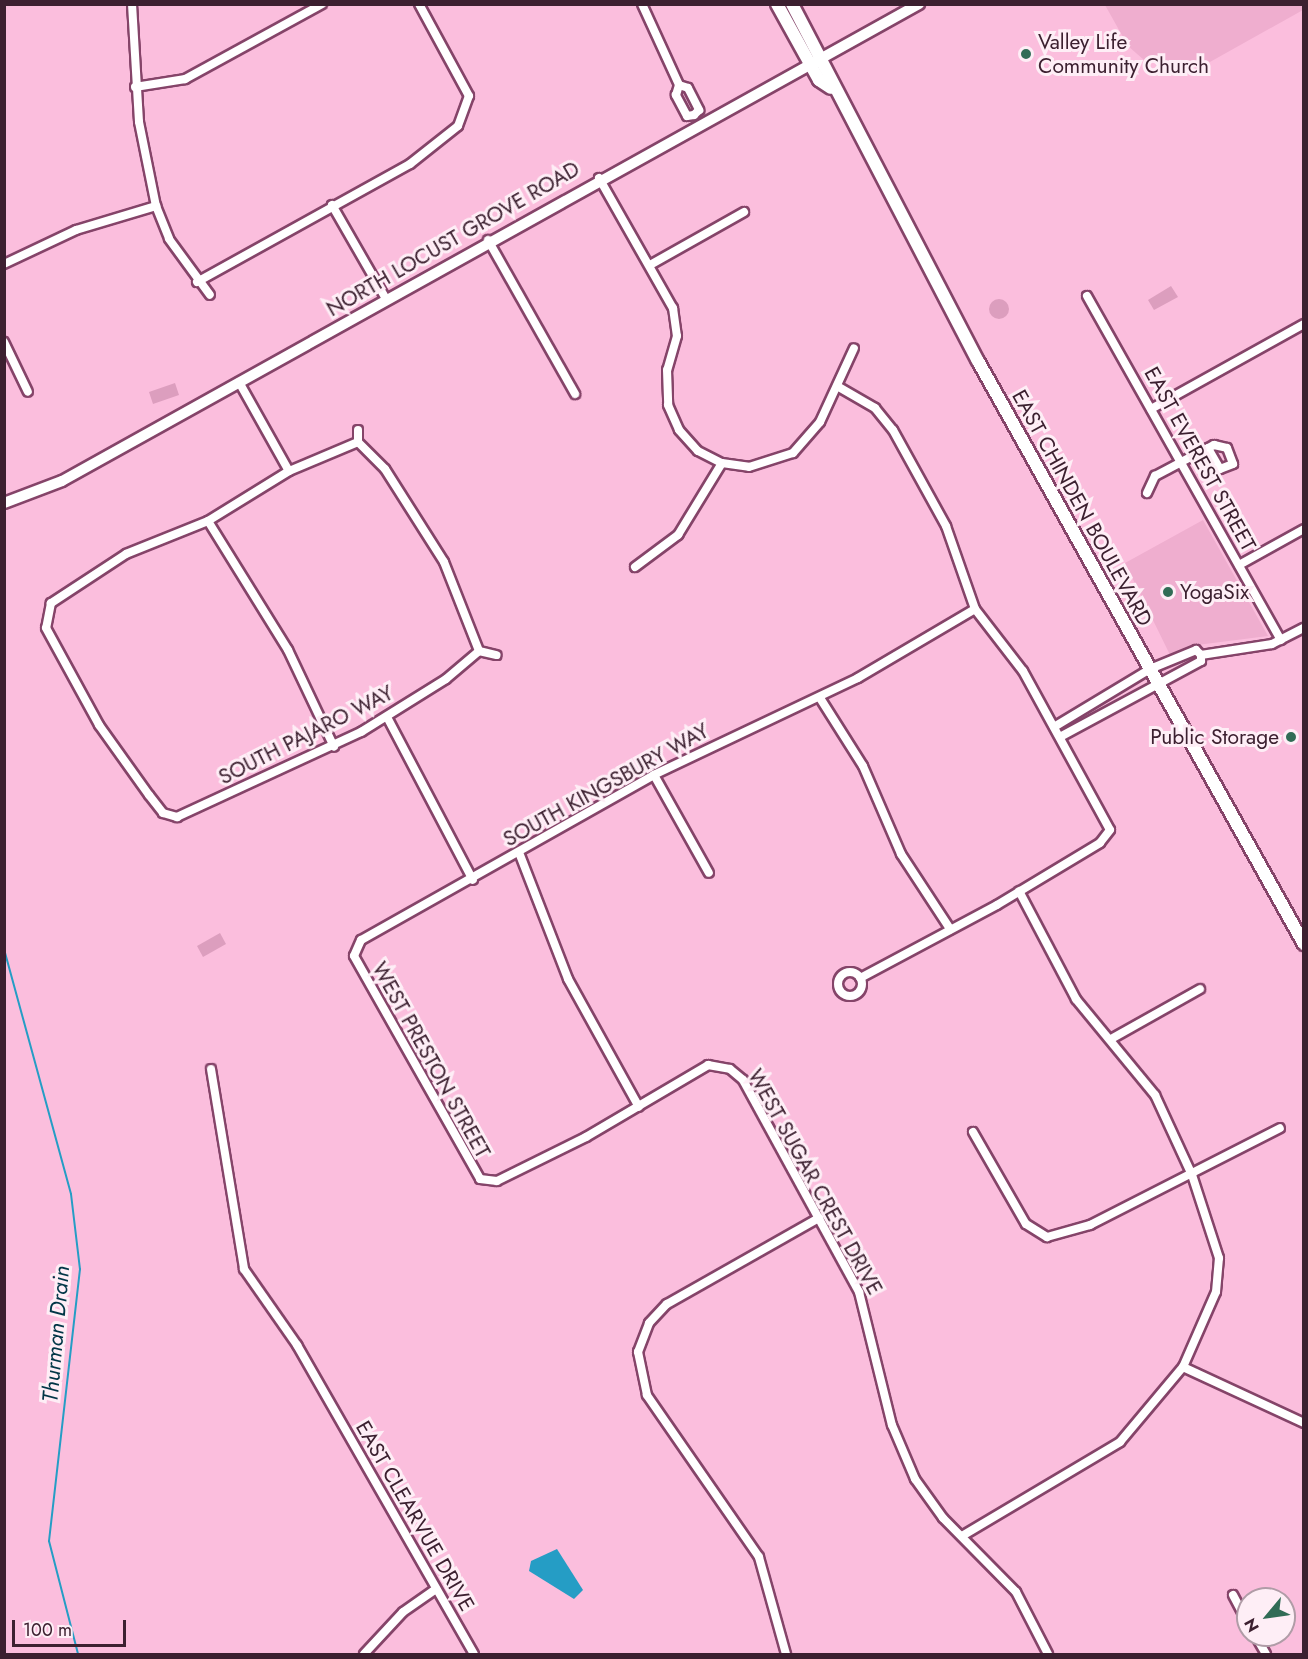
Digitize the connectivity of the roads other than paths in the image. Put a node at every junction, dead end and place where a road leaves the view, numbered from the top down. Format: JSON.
{"nodes":[{"id":1,"x":132,"y":4,"type":"edge"},
{"id":2,"x":322,"y":4,"type":"edge"},
{"id":3,"x":419,"y":4,"type":"edge"},
{"id":4,"x":642,"y":4,"type":"edge"},
{"id":5,"x":777,"y":4,"type":"edge"},
{"id":6,"x":792,"y":4,"type":"edge"},
{"id":7,"x":919,"y":4,"type":"edge"},
{"id":8,"x":821,"y":58,"type":"junction"},
{"id":9,"x":809,"y":64,"type":"junction"},
{"id":10,"x":679,"y":85,"type":"junction"},
{"id":11,"x":135,"y":87,"type":"junction"},
{"id":12,"x":831,"y":88,"type":"junction"},
{"id":13,"x":466,"y":116,"type":"junction"},
{"id":14,"x":477,"y":116,"type":"dead end"},
{"id":15,"x":696,"y":119,"type":"junction"},
{"id":16,"x":599,"y":178,"type":"junction"},
{"id":17,"x":156,"y":206,"type":"junction"},
{"id":18,"x":332,"y":206,"type":"junction"},
{"id":19,"x":744,"y":212,"type":"dead end"},
{"id":20,"x":488,"y":240,"type":"junction"},
{"id":21,"x":4,"y":264,"type":"edge"},
{"id":22,"x":650,"y":265,"type":"junction"},
{"id":23,"x":196,"y":282,"type":"junction"},
{"id":24,"x":210,"y":295,"type":"dead end"},
{"id":25,"x":1087,"y":296,"type":"dead end"},
{"id":26,"x":386,"y":299,"type":"junction"},
{"id":27,"x":1304,"y":324,"type":"edge"},
{"id":28,"x":4,"y":342,"type":"edge"},
{"id":29,"x":854,"y":348,"type":"dead end"},
{"id":30,"x":239,"y":382,"type":"junction"},
{"id":31,"x":837,"y":386,"type":"junction"},
{"id":32,"x":28,"y":392,"type":"dead end"},
{"id":33,"x":574,"y":394,"type":"dead end"},
{"id":34,"x":1151,"y":409,"type":"junction"},
{"id":35,"x":358,"y":430,"type":"dead end"},
{"id":36,"x":358,"y":442,"type":"junction"},
{"id":37,"x":1208,"y":448,"type":"dead end"},
{"id":38,"x":1181,"y":462,"type":"junction"},
{"id":39,"x":722,"y":463,"type":"junction"},
{"id":40,"x":289,"y":471,"type":"junction"},
{"id":41,"x":1147,"y":493,"type":"dead end"},
{"id":42,"x":4,"y":503,"type":"edge"},
{"id":43,"x":208,"y":520,"type":"junction"},
{"id":44,"x":1304,"y":529,"type":"edge"},
{"id":45,"x":1239,"y":565,"type":"junction"},
{"id":46,"x":635,"y":567,"type":"dead end"},
{"id":47,"x":975,"y":609,"type":"junction"},
{"id":48,"x":1304,"y":628,"type":"edge"},
{"id":49,"x":1281,"y":640,"type":"junction"},
{"id":50,"x":479,"y":651,"type":"junction"},
{"id":51,"x":497,"y":655,"type":"dead end"},
{"id":52,"x":1201,"y":655,"type":"junction"},
{"id":53,"x":1150,"y":669,"type":"junction"},
{"id":54,"x":1159,"y":684,"type":"junction"},
{"id":55,"x":820,"y":698,"type":"junction"},
{"id":56,"x":387,"y":717,"type":"junction"},
{"id":57,"x":1054,"y":727,"type":"junction"},
{"id":58,"x":1060,"y":737,"type":"junction"},
{"id":59,"x":334,"y":747,"type":"junction"},
{"id":60,"x":654,"y":775,"type":"junction"},
{"id":61,"x":520,"y":855,"type":"junction"},
{"id":62,"x":709,"y":873,"type":"dead end"},
{"id":63,"x":473,"y":880,"type":"junction"},
{"id":64,"x":1019,"y":891,"type":"junction"},
{"id":65,"x":950,"y":929,"type":"junction"},
{"id":66,"x":1304,"y":944,"type":"edge"},
{"id":67,"x":356,"y":950,"type":"joint"},
{"id":68,"x":860,"y":978,"type":"dead end"},
{"id":69,"x":1200,"y":989,"type":"dead end"},
{"id":70,"x":1111,"y":1039,"type":"junction"},
{"id":71,"x":211,"y":1069,"type":"dead end"},
{"id":72,"x":639,"y":1107,"type":"junction"},
{"id":73,"x":1280,"y":1128,"type":"dead end"},
{"id":74,"x":973,"y":1132,"type":"dead end"},
{"id":75,"x":1192,"y":1175,"type":"junction"},
{"id":76,"x":819,"y":1218,"type":"junction"},
{"id":77,"x":1183,"y":1367,"type":"junction"},
{"id":78,"x":1304,"y":1423,"type":"edge"},
{"id":79,"x":962,"y":1536,"type":"junction"},
{"id":80,"x":436,"y":1589,"type":"junction"},
{"id":81,"x":1233,"y":1595,"type":"dead end"},
{"id":82,"x":1236,"y":1601,"type":"edge"},
{"id":83,"x":364,"y":1654,"type":"edge"},
{"id":84,"x":474,"y":1654,"type":"edge"},
{"id":85,"x":786,"y":1654,"type":"edge"},
{"id":86,"x":1048,"y":1654,"type":"edge"}],
"edges":[{"from":1,"to":11,"type":"street"},
{"from":2,"to":11,"type":"street"},
{"from":3,"to":13,"type":"street"},
{"from":4,"to":10,"type":"street"},
{"from":5,"to":9,"type":"main road","name":"EAST CHINDEN BOULEVARD"},
{"from":6,"to":8,"type":"main road","name":"EAST CHINDEN BOULEVARD"},
{"from":7,"to":8,"type":"street","name":"NORTH LOCUST GROVE ROAD"},
{"from":8,"to":9,"type":"street","name":"NORTH LOCUST GROVE ROAD"},
{"from":8,"to":12,"type":"main road","name":"EAST CHINDEN BOULEVARD"},
{"from":9,"to":12,"type":"main road","name":"EAST CHINDEN BOULEVARD"},
{"from":9,"to":15,"type":"street","name":"NORTH LOCUST GROVE ROAD"},
{"from":10,"to":15,"type":"street"},
{"from":10,"to":15,"type":"street"},
{"from":11,"to":17,"type":"street"},
{"from":12,"to":53,"type":"main road","name":"EAST CHINDEN BOULEVARD"},
{"from":13,"to":14,"type":"street"},
{"from":13,"to":18,"type":"street"},
{"from":15,"to":16,"type":"street","name":"NORTH LOCUST GROVE ROAD"},
{"from":16,"to":20,"type":"street","name":"NORTH LOCUST GROVE ROAD"},
{"from":16,"to":22,"type":"street"},
{"from":17,"to":21,"type":"street"},
{"from":17,"to":23,"type":"street"},
{"from":18,"to":23,"type":"street"},
{"from":18,"to":26,"type":"street"},
{"from":19,"to":22,"type":"street"},
{"from":20,"to":26,"type":"street","name":"NORTH LOCUST GROVE ROAD"},
{"from":20,"to":33,"type":"street"},
{"from":22,"to":39,"type":"street"},
{"from":23,"to":24,"type":"street"},
{"from":25,"to":34,"type":"street","name":"EAST EVEREST STREET"},
{"from":26,"to":30,"type":"street","name":"NORTH LOCUST GROVE ROAD"},
{"from":27,"to":34,"type":"street"},
{"from":28,"to":32,"type":"street"},
{"from":29,"to":31,"type":"street"},
{"from":30,"to":40,"type":"street"},
{"from":30,"to":42,"type":"street","name":"NORTH LOCUST GROVE ROAD"},
{"from":31,"to":39,"type":"street"},
{"from":31,"to":47,"type":"street"},
{"from":34,"to":38,"type":"street","name":"EAST EVEREST STREET"},
{"from":35,"to":36,"type":"street"},
{"from":36,"to":40,"type":"street"},
{"from":36,"to":50,"type":"street"},
{"from":37,"to":38,"type":"street"},
{"from":38,"to":41,"type":"street"},
{"from":38,"to":45,"type":"street","name":"EAST EVEREST STREET"},
{"from":39,"to":46,"type":"street"},
{"from":40,"to":43,"type":"street"},
{"from":43,"to":59,"type":"street"},
{"from":43,"to":59,"type":"street","name":"SOUTH PAJARO WAY"},
{"from":44,"to":45,"type":"street"},
{"from":45,"to":49,"type":"street","name":"EAST EVEREST STREET"},
{"from":47,"to":55,"type":"street","name":"SOUTH KINGSBURY WAY"},
{"from":47,"to":57,"type":"street"},
{"from":48,"to":49,"type":"street"},
{"from":49,"to":52,"type":"street"},
{"from":50,"to":51,"type":"street"},
{"from":50,"to":56,"type":"street","name":"SOUTH PAJARO WAY"},
{"from":52,"to":53,"type":"street"},
{"from":52,"to":54,"type":"street"},
{"from":53,"to":54,"type":"main road","name":"EAST CHINDEN BOULEVARD"},
{"from":53,"to":57,"type":"street"},
{"from":54,"to":58,"type":"street"},
{"from":54,"to":66,"type":"main road","name":"EAST CHINDEN BOULEVARD"},
{"from":55,"to":60,"type":"street","name":"SOUTH KINGSBURY WAY"},
{"from":55,"to":65,"type":"street"},
{"from":56,"to":59,"type":"street","name":"SOUTH PAJARO WAY"},
{"from":56,"to":63,"type":"street"},
{"from":57,"to":58,"type":"street"},
{"from":58,"to":64,"type":"street"},
{"from":60,"to":61,"type":"street","name":"SOUTH KINGSBURY WAY"},
{"from":60,"to":62,"type":"street"},
{"from":61,"to":63,"type":"street","name":"SOUTH KINGSBURY WAY"},
{"from":61,"to":72,"type":"street"},
{"from":63,"to":67,"type":"street","name":"SOUTH KINGSBURY WAY"},
{"from":64,"to":65,"type":"street"},
{"from":64,"to":70,"type":"street"},
{"from":65,"to":68,"type":"street"},
{"from":67,"to":72,"type":"street","name":"WEST PRESTON STREET"},
{"from":69,"to":70,"type":"street"},
{"from":70,"to":75,"type":"street"},
{"from":71,"to":80,"type":"street","name":"EAST CLEARVUE DRIVE"},
{"from":72,"to":76,"type":"street","name":"WEST SUGAR CREST DRIVE"},
{"from":73,"to":75,"type":"street"},
{"from":74,"to":75,"type":"street"},
{"from":75,"to":77,"type":"street"},
{"from":76,"to":79,"type":"street","name":"WEST SUGAR CREST DRIVE"},
{"from":76,"to":85,"type":"street"},
{"from":77,"to":78,"type":"street"},
{"from":77,"to":79,"type":"street"},
{"from":79,"to":86,"type":"street","name":"WEST SUGAR CREST DRIVE"},
{"from":80,"to":83,"type":"street"},
{"from":80,"to":84,"type":"street","name":"EAST CLEARVUE DRIVE"},
{"from":81,"to":82,"type":"street"}]}
